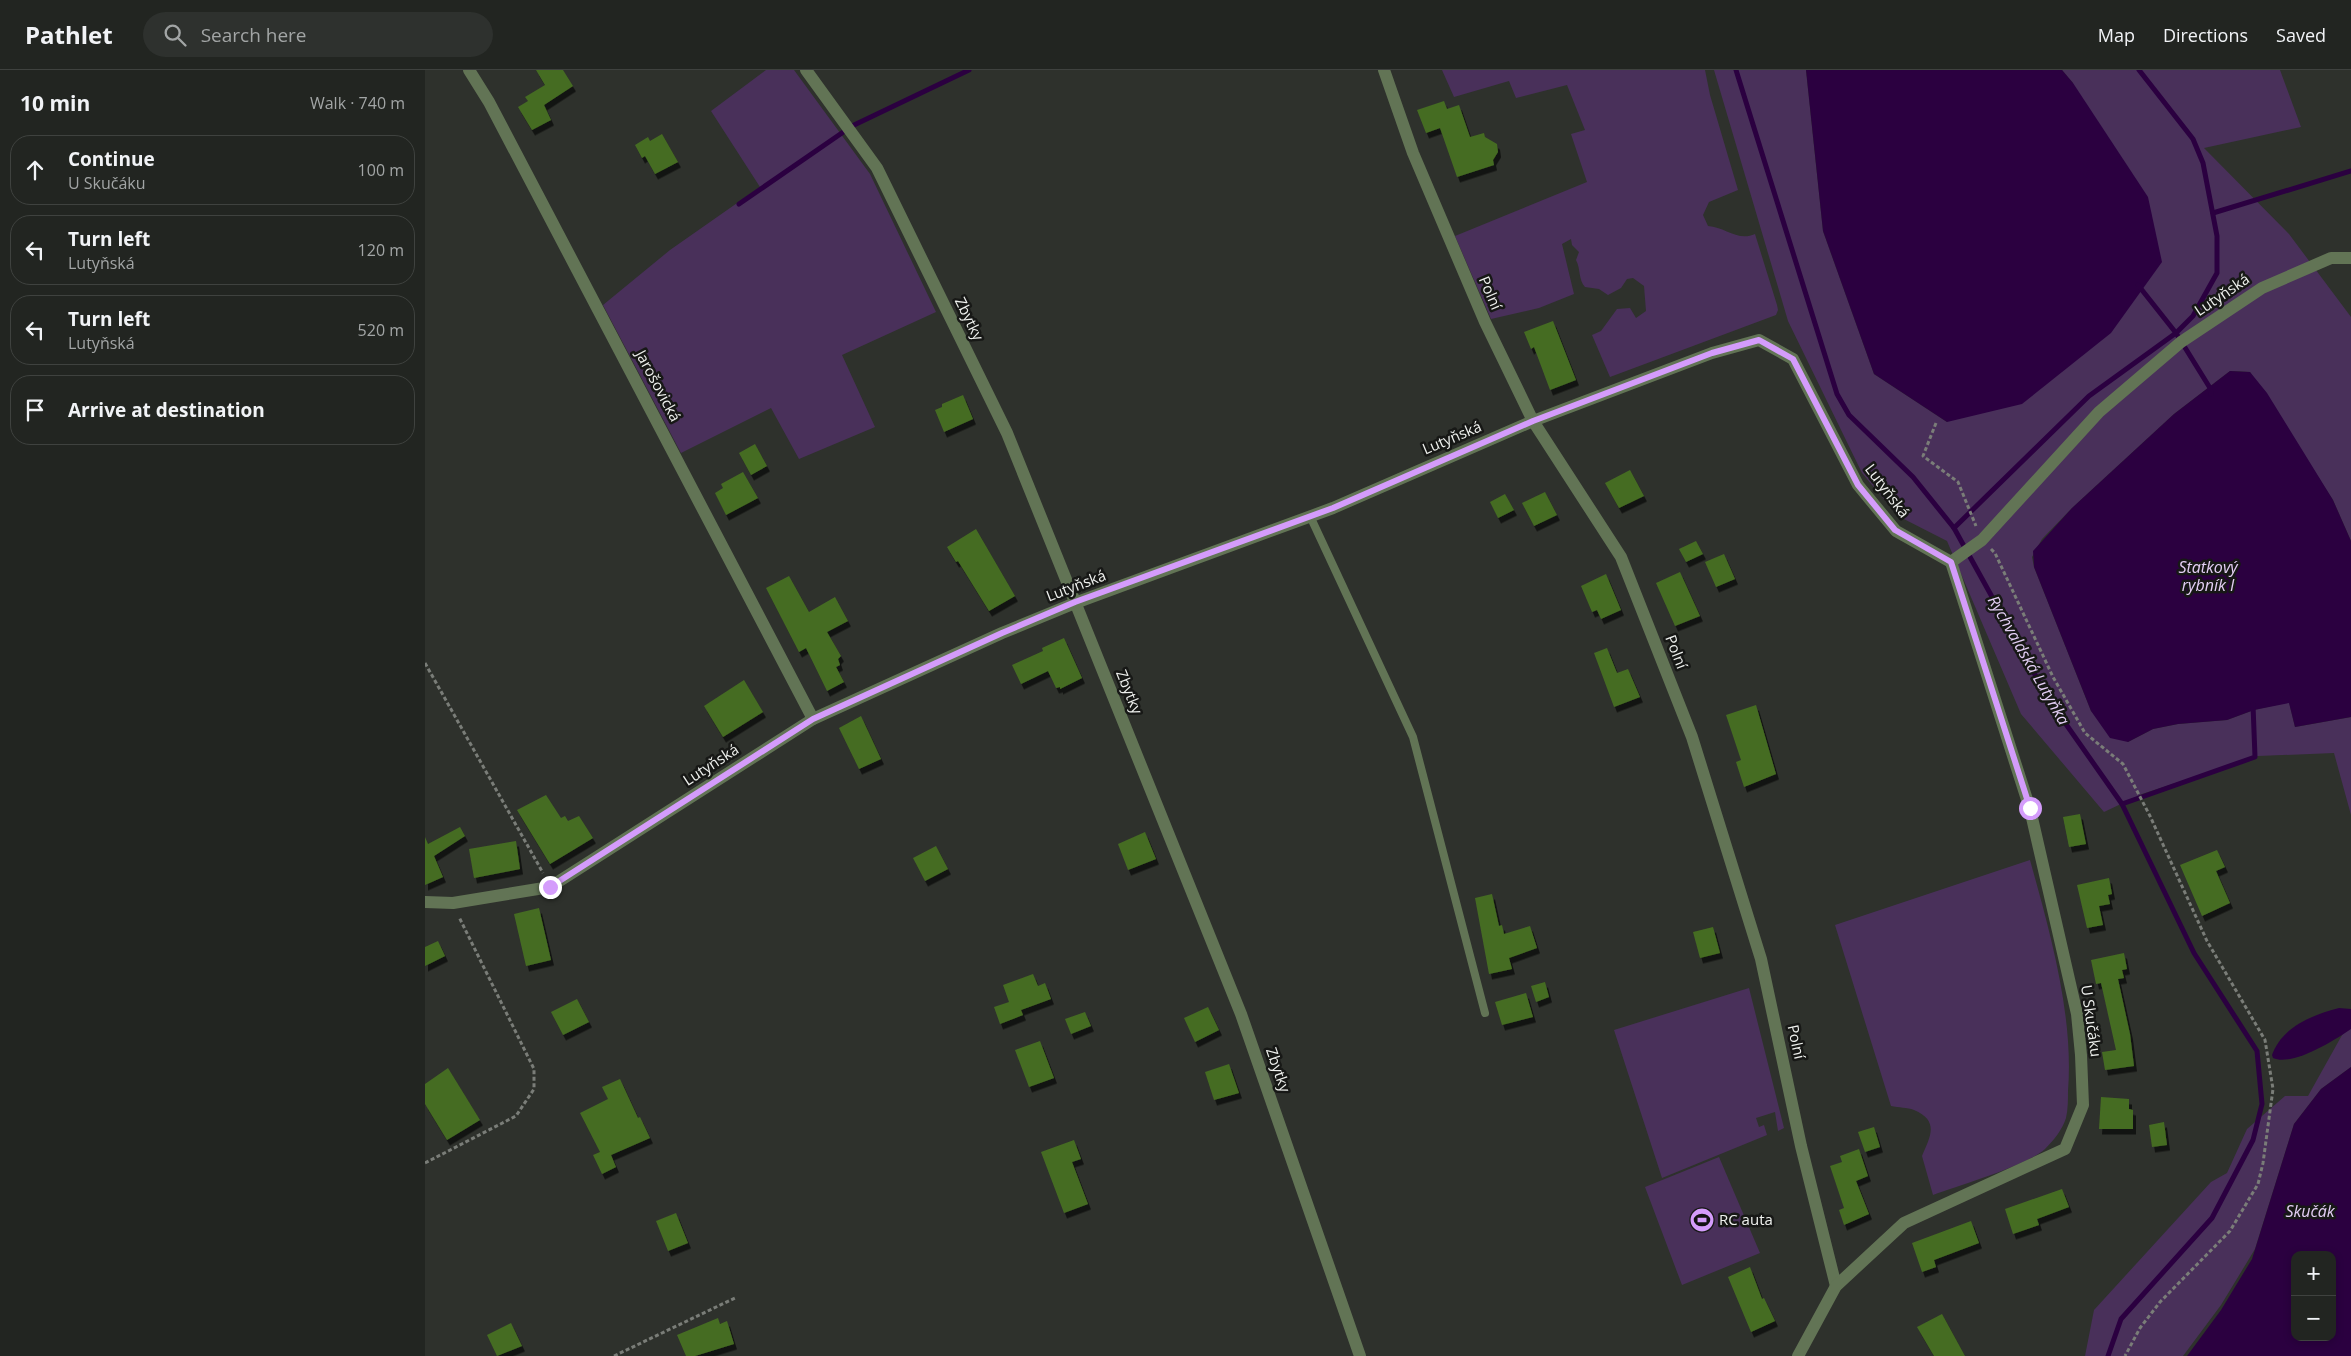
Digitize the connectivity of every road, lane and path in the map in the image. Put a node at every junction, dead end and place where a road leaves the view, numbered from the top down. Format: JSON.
{"nodes":[{"id":1,"x":469,"y":70,"type":"edge"},
{"id":2,"x":806,"y":70,"type":"edge"},
{"id":3,"x":1384,"y":70,"type":"edge"},
{"id":4,"x":2351,"y":258,"type":"edge"},
{"id":5,"x":1533,"y":421,"type":"junction"},
{"id":6,"x":1937,"y":423,"type":"dead end"},
{"id":7,"x":1309,"y":516,"type":"junction"},
{"id":8,"x":1981,"y":540,"type":"junction"},
{"id":9,"x":1951,"y":562,"type":"junction"},
{"id":10,"x":1075,"y":602,"type":"junction"},
{"id":11,"x":425,"y":663,"type":"edge"},
{"id":12,"x":813,"y":719,"type":"junction"},
{"id":13,"x":550,"y":887,"type":"junction"},
{"id":14,"x":425,"y":902,"type":"edge"},
{"id":15,"x":453,"y":903,"type":"junction"},
{"id":16,"x":1485,"y":1013,"type":"dead end"},
{"id":17,"x":425,"y":1163,"type":"edge"},
{"id":18,"x":1836,"y":1286,"type":"junction"},
{"id":19,"x":737,"y":1297,"type":"dead end"},
{"id":20,"x":614,"y":1356,"type":"edge"},
{"id":21,"x":1360,"y":1356,"type":"edge"},
{"id":22,"x":1798,"y":1356,"type":"edge"},
{"id":23,"x":2125,"y":1356,"type":"edge"}],
"edges":[{"from":1,"to":12,"type":"street","name":"Jarošovická"},
{"from":2,"to":10,"type":"street","name":"Zbytky"},
{"from":3,"to":5,"type":"street","name":"Polní"},
{"from":4,"to":8,"type":"street","name":"Lutyňská"},
{"from":5,"to":7,"type":"street","name":"Lutyňská"},
{"from":5,"to":9,"type":"street","name":"Lutyňská"},
{"from":5,"to":18,"type":"street","name":"Polní"},
{"from":6,"to":8,"type":"path"},
{"from":7,"to":10,"type":"street","name":"Lutyňská"},
{"from":7,"to":16,"type":"lane"},
{"from":8,"to":9,"type":"street","name":"Lutyňská"},
{"from":8,"to":23,"type":"path"},
{"from":9,"to":18,"type":"street","name":"U Skučáku"},
{"from":10,"to":12,"type":"street","name":"Lutyňská"},
{"from":10,"to":21,"type":"street","name":"Zbytky"},
{"from":11,"to":13,"type":"path"},
{"from":12,"to":13,"type":"street","name":"Lutyňská"},
{"from":13,"to":15,"type":"street","name":"Lutyňská"},
{"from":14,"to":15,"type":"street","name":"Lutyňská"},
{"from":15,"to":17,"type":"path"},
{"from":18,"to":22,"type":"street","name":"U Skučáku"},
{"from":19,"to":20,"type":"path"}]}
